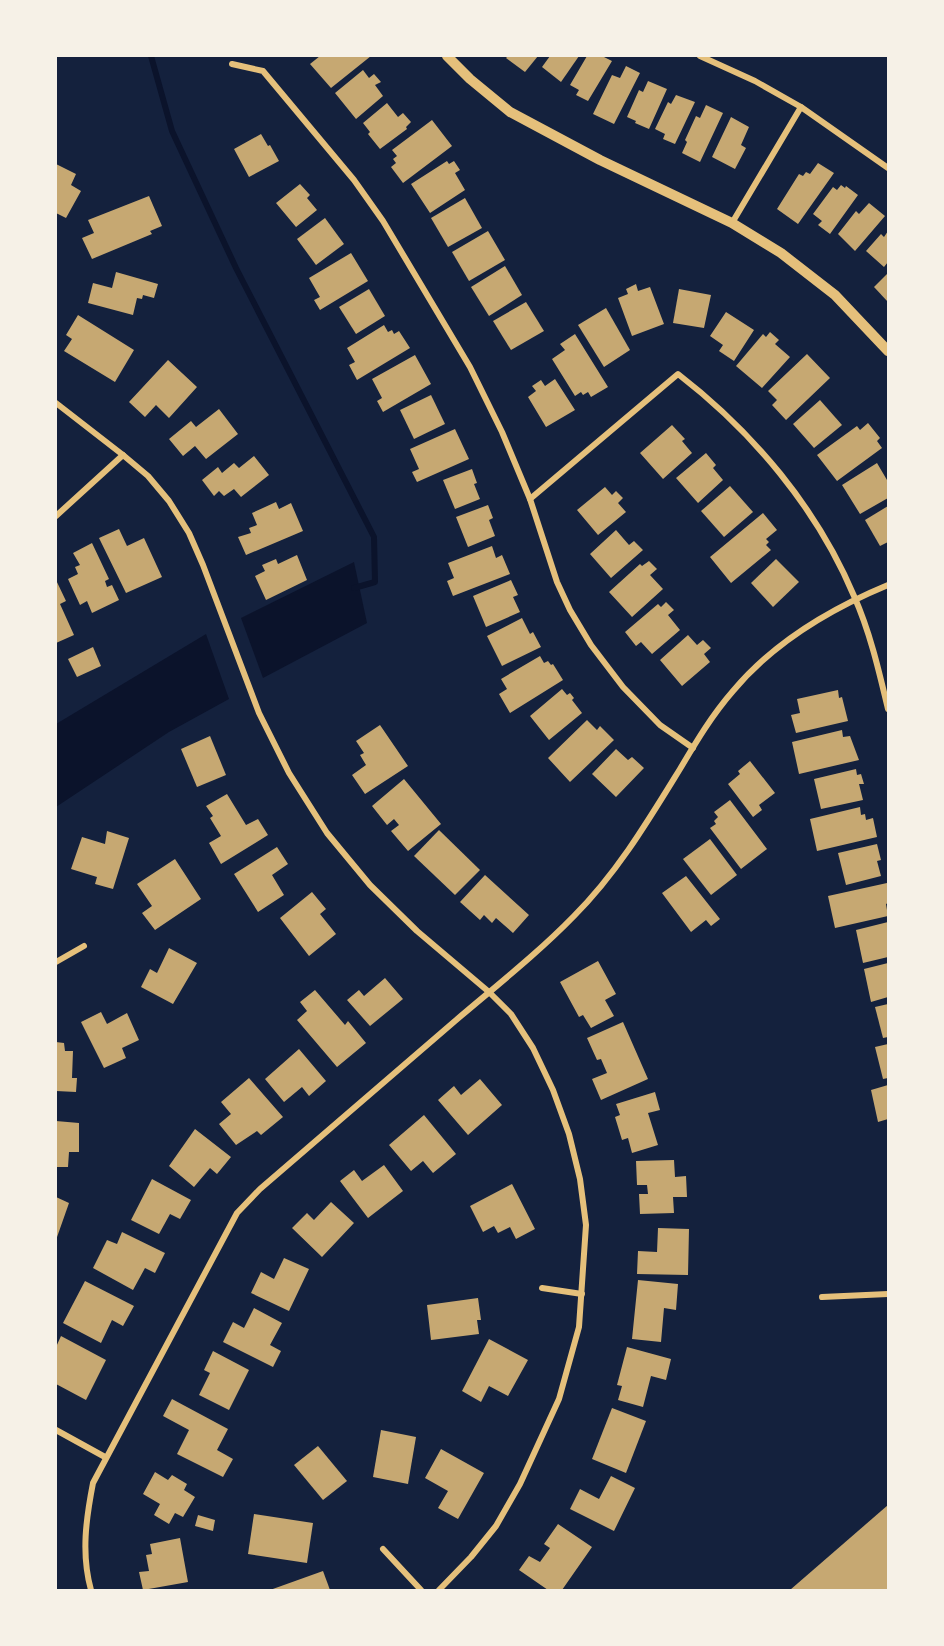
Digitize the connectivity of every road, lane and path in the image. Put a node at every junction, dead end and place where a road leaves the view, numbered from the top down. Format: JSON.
{"nodes":[{"id":1,"x":447,"y":56,"type":"edge"},
{"id":2,"x":702,"y":56,"type":"edge"},
{"id":3,"x":232,"y":64,"type":"dead end"},
{"id":4,"x":801,"y":107,"type":"junction"},
{"id":5,"x":888,"y":168,"type":"edge"},
{"id":6,"x":732,"y":223,"type":"junction"},
{"id":7,"x":888,"y":351,"type":"edge"},
{"id":8,"x":56,"y":403,"type":"edge"},
{"id":9,"x":123,"y":455,"type":"junction"},
{"id":10,"x":530,"y":499,"type":"junction"},
{"id":11,"x":56,"y":516,"type":"edge"},
{"id":12,"x":888,"y":585,"type":"edge"},
{"id":13,"x":856,"y":598,"type":"junction"},
{"id":14,"x":888,"y":709,"type":"edge"},
{"id":15,"x":693,"y":748,"type":"junction"},
{"id":16,"x":84,"y":946,"type":"dead end"},
{"id":17,"x":56,"y":962,"type":"edge"},
{"id":18,"x":489,"y":992,"type":"junction"},
{"id":19,"x":542,"y":1288,"type":"dead end"},
{"id":20,"x":582,"y":1294,"type":"junction"},
{"id":21,"x":888,"y":1294,"type":"edge"},
{"id":22,"x":822,"y":1297,"type":"dead end"},
{"id":23,"x":56,"y":1430,"type":"edge"},
{"id":24,"x":105,"y":1457,"type":"junction"},
{"id":25,"x":383,"y":1549,"type":"dead end"},
{"id":26,"x":90,"y":1590,"type":"edge"},
{"id":27,"x":421,"y":1590,"type":"edge"},
{"id":28,"x":439,"y":1590,"type":"edge"}],
"edges":[{"from":1,"to":6,"type":"street"},
{"from":2,"to":4,"type":"street"},
{"from":3,"to":10,"type":"street"},
{"from":4,"to":5,"type":"street"},
{"from":4,"to":6,"type":"street"},
{"from":6,"to":7,"type":"street"},
{"from":8,"to":9,"type":"street"},
{"from":9,"to":11,"type":"street"},
{"from":9,"to":18,"type":"street"},
{"from":10,"to":13,"type":"street"},
{"from":10,"to":15,"type":"street"},
{"from":12,"to":13,"type":"street"},
{"from":13,"to":14,"type":"street"},
{"from":13,"to":15,"type":"street"},
{"from":15,"to":18,"type":"street"},
{"from":16,"to":17,"type":"street"},
{"from":18,"to":20,"type":"street"},
{"from":18,"to":24,"type":"street"},
{"from":19,"to":20,"type":"street"},
{"from":20,"to":28,"type":"street"},
{"from":21,"to":22,"type":"street"},
{"from":23,"to":24,"type":"street"},
{"from":24,"to":26,"type":"street"},
{"from":25,"to":27,"type":"street"}]}
